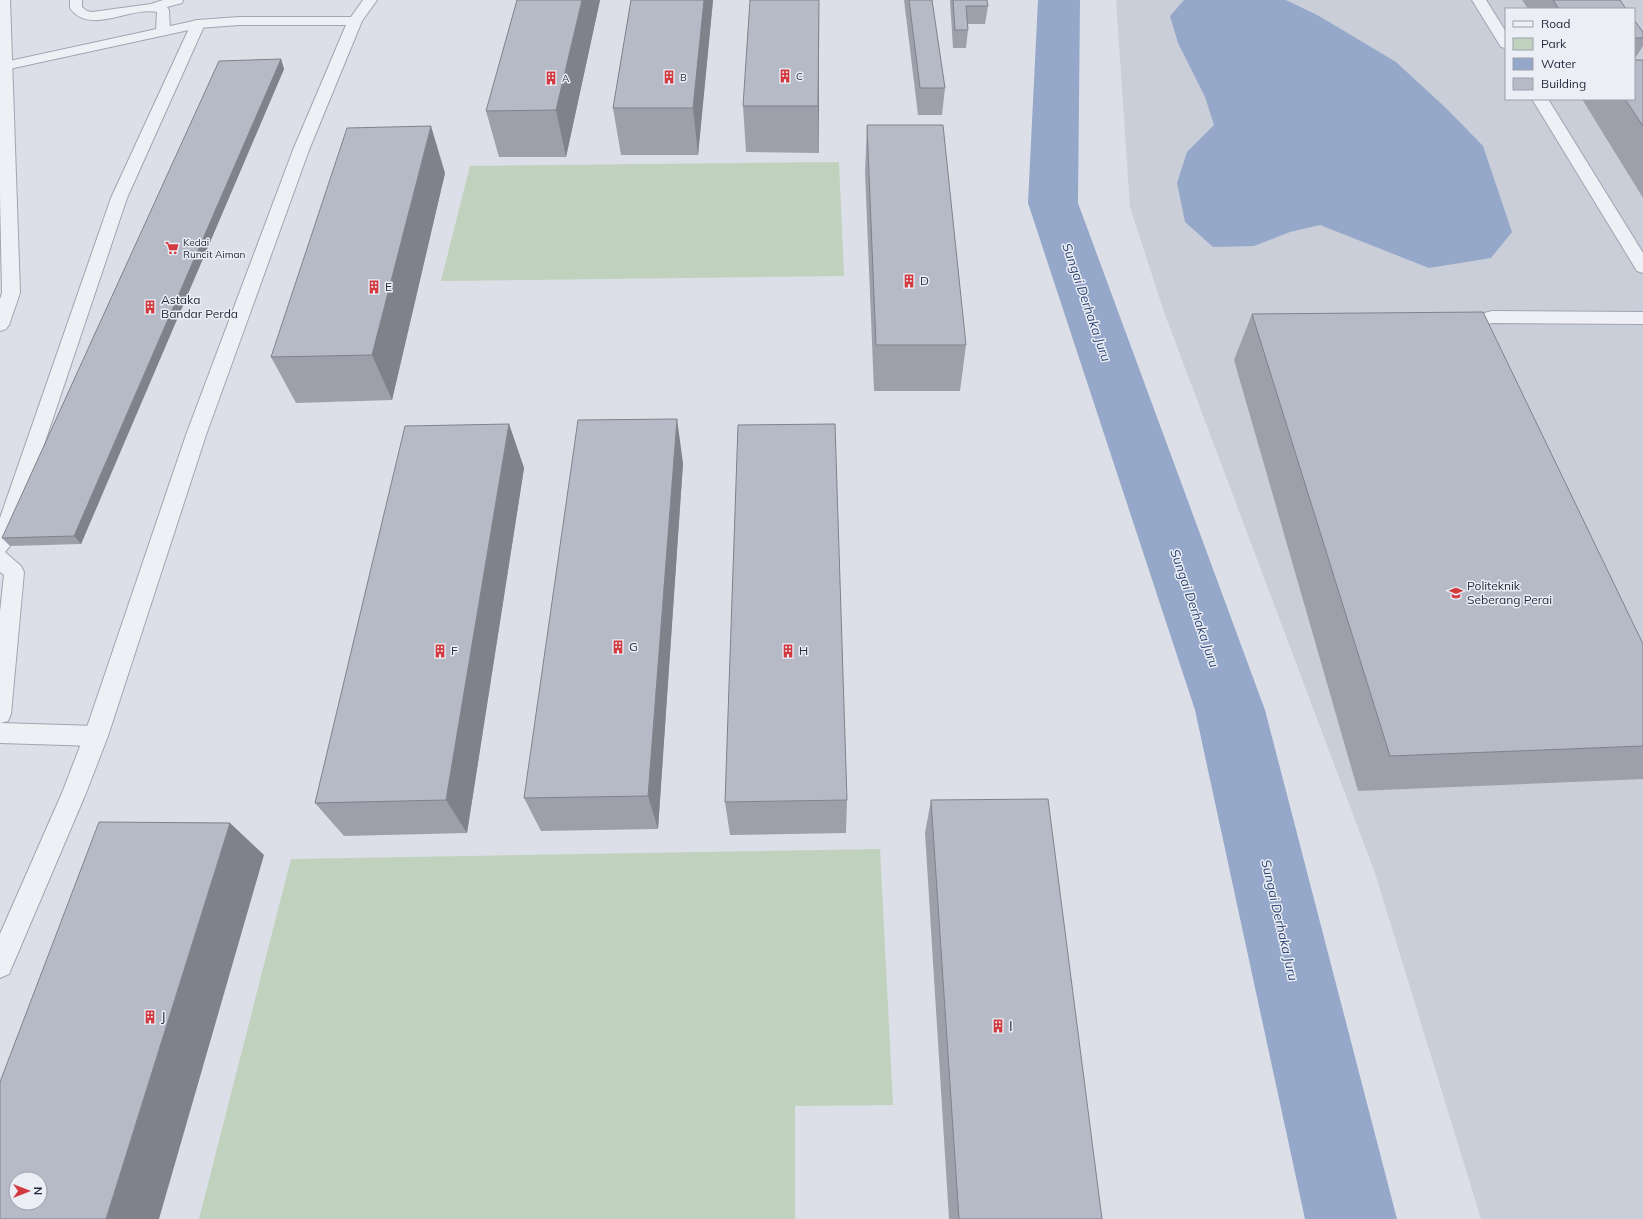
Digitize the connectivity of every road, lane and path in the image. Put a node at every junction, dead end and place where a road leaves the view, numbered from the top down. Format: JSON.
{"nodes":[{"id":1,"x":3,"y":0,"type":"edge"},
{"id":2,"x":76,"y":0,"type":"edge"},
{"id":3,"x":178,"y":0,"type":"edge"},
{"id":4,"x":370,"y":0,"type":"edge"},
{"id":5,"x":1479,"y":0,"type":"edge"},
{"id":6,"x":156,"y":6,"type":"junction"},
{"id":7,"x":355,"y":22,"type":"junction"},
{"id":8,"x":198,"y":24,"type":"junction"},
{"id":9,"x":163,"y":31,"type":"junction"},
{"id":10,"x":1505,"y":42,"type":"edge"},
{"id":11,"x":3,"y":66,"type":"edge"},
{"id":12,"x":1541,"y":100,"type":"edge"},
{"id":13,"x":1643,"y":266,"type":"edge"},
{"id":14,"x":1643,"y":318,"type":"edge"},
{"id":15,"x":0,"y":325,"type":"edge"},
{"id":16,"x":1487,"y":358,"type":"edge"},
{"id":17,"x":0,"y":546,"type":"edge"},
{"id":18,"x":0,"y":558,"type":"edge"},
{"id":19,"x":0,"y":714,"type":"edge"},
{"id":20,"x":0,"y":733,"type":"edge"},
{"id":21,"x":96,"y":736,"type":"junction"},
{"id":22,"x":0,"y":965,"type":"edge"}],
"edges":[{"from":1,"to":11,"type":"street"},
{"from":2,"to":6,"type":"lane"},
{"from":3,"to":6,"type":"lane"},
{"from":4,"to":7,"type":"street"},
{"from":5,"to":10,"type":"street"},
{"from":6,"to":9,"type":"lane"},
{"from":7,"to":8,"type":"street"},
{"from":7,"to":21,"type":"street"},
{"from":8,"to":9,"type":"street"},
{"from":8,"to":17,"type":"lane"},
{"from":9,"to":11,"type":"street"},
{"from":11,"to":15,"type":"street"},
{"from":12,"to":13,"type":"street"},
{"from":14,"to":16,"type":"street"},
{"from":18,"to":19,"type":"lane"},
{"from":20,"to":21,"type":"lane"},
{"from":21,"to":22,"type":"street"}]}
